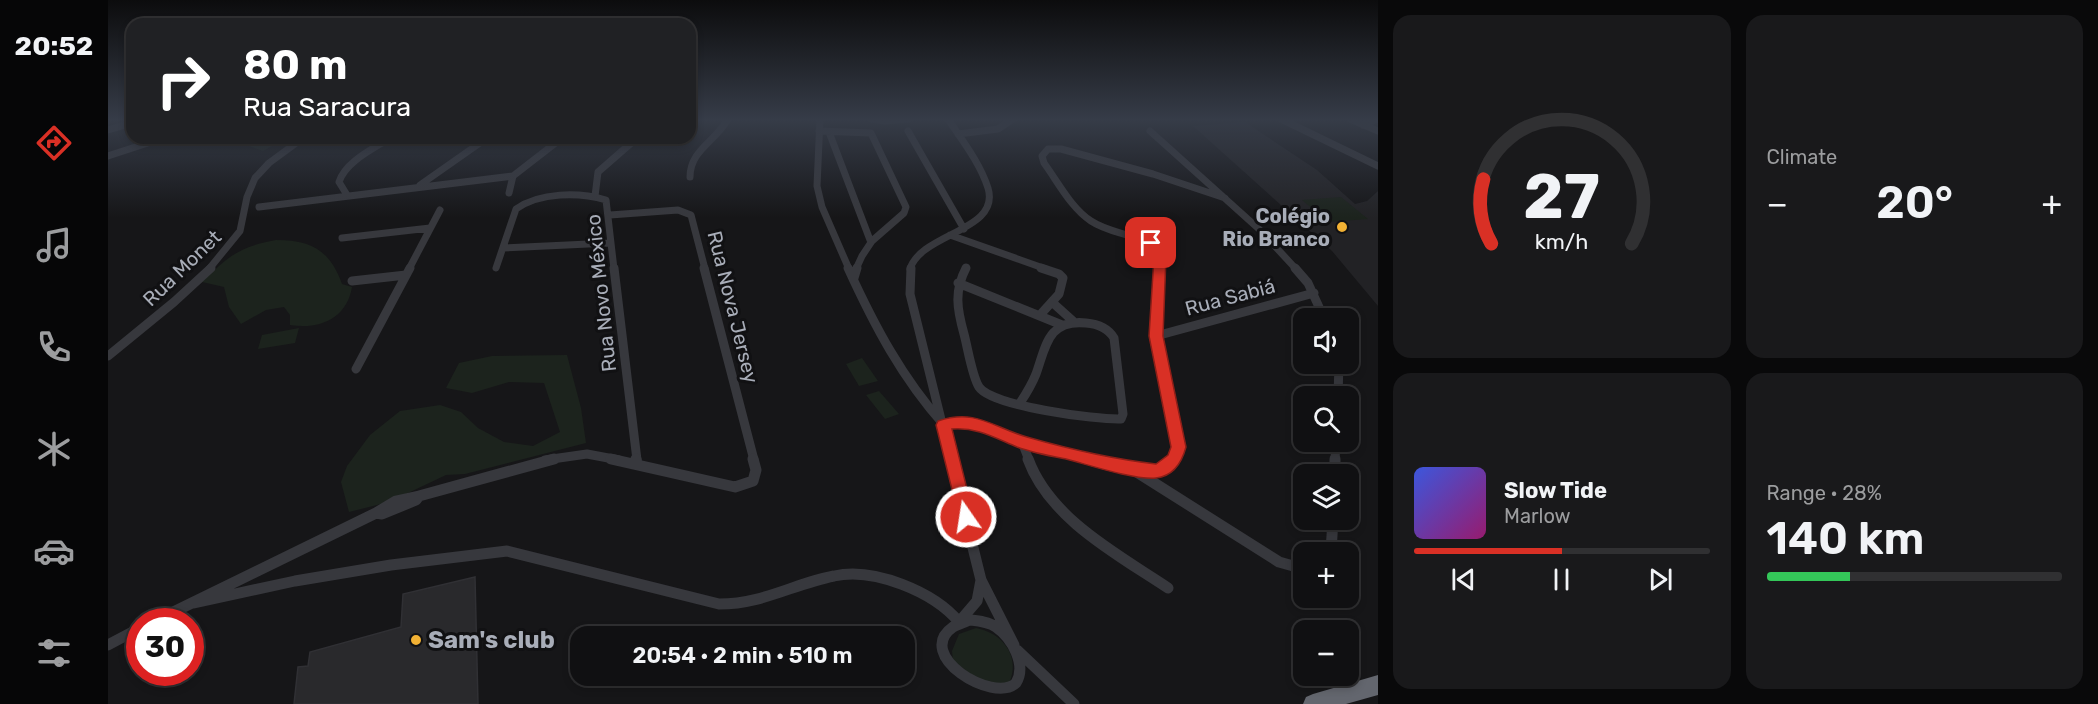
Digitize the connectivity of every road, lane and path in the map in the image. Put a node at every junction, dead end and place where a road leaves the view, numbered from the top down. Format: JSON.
{"nodes":[{"id":1,"x":283,"y":152,"type":"edge"},
{"id":2,"x":369,"y":152,"type":"edge"},
{"id":3,"x":470,"y":152,"type":"edge"},
{"id":4,"x":544,"y":152,"type":"edge"},
{"id":5,"x":621,"y":152,"type":"edge"},
{"id":6,"x":699,"y":152,"type":"edge"},
{"id":7,"x":822,"y":152,"type":"edge"},
{"id":8,"x":833,"y":152,"type":"edge"},
{"id":9,"x":880,"y":152,"type":"edge"},
{"id":10,"x":920,"y":152,"type":"edge"},
{"id":11,"x":968,"y":152,"type":"edge"},
{"id":12,"x":1046,"y":152,"type":"edge"},
{"id":13,"x":1071,"y":152,"type":"edge"},
{"id":14,"x":1173,"y":152,"type":"edge"},
{"id":15,"x":1349,"y":152,"type":"edge"},
{"id":16,"x":1378,"y":166,"type":"edge"},
{"id":17,"x":513,"y":176,"type":"junction"},
{"id":18,"x":690,"y":177,"type":"dead end"},
{"id":19,"x":433,"y":181,"type":"junction"},
{"id":20,"x":340,"y":187,"type":"junction"},
{"id":21,"x":509,"y":193,"type":"dead end"},
{"id":22,"x":347,"y":195,"type":"junction"},
{"id":23,"x":595,"y":196,"type":"junction"},
{"id":24,"x":330,"y":197,"type":"junction"},
{"id":25,"x":1225,"y":198,"type":"junction"},
{"id":26,"x":259,"y":207,"type":"dead end"},
{"id":27,"x":440,"y":210,"type":"dead end"},
{"id":28,"x":610,"y":215,"type":"junction"},
{"id":29,"x":430,"y":228,"type":"junction"},
{"id":30,"x":964,"y":229,"type":"junction"},
{"id":31,"x":950,"y":235,"type":"junction"},
{"id":32,"x":342,"y":238,"type":"dead end"},
{"id":33,"x":870,"y":240,"type":"junction"},
{"id":34,"x":610,"y":243,"type":"junction"},
{"id":35,"x":503,"y":248,"type":"junction"},
{"id":36,"x":496,"y":268,"type":"dead end"},
{"id":37,"x":966,"y":268,"type":"dead end"},
{"id":38,"x":406,"y":275,"type":"junction"},
{"id":39,"x":854,"y":278,"type":"junction"},
{"id":40,"x":352,"y":281,"type":"dead end"},
{"id":41,"x":958,"y":283,"type":"junction"},
{"id":42,"x":1314,"y":292,"type":"junction"},
{"id":43,"x":1053,"y":303,"type":"junction"},
{"id":44,"x":1320,"y":308,"type":"edge"},
{"id":45,"x":1040,"y":315,"type":"junction"},
{"id":46,"x":1073,"y":321,"type":"junction"},
{"id":47,"x":1062,"y":325,"type":"junction"},
{"id":48,"x":1156,"y":336,"type":"junction"},
{"id":49,"x":108,"y":356,"type":"edge"},
{"id":50,"x":356,"y":369,"type":"dead end"},
{"id":51,"x":1020,"y":403,"type":"junction"},
{"id":52,"x":944,"y":425,"type":"junction"},
{"id":53,"x":1022,"y":442,"type":"junction"},
{"id":54,"x":638,"y":464,"type":"junction"},
{"id":55,"x":1130,"y":468,"type":"junction"},
{"id":56,"x":1293,"y":566,"type":"edge"},
{"id":57,"x":981,"y":580,"type":"junction"},
{"id":58,"x":1168,"y":588,"type":"dead end"},
{"id":59,"x":195,"y":603,"type":"junction"},
{"id":60,"x":184,"y":608,"type":"edge"},
{"id":61,"x":959,"y":622,"type":"junction"},
{"id":62,"x":126,"y":635,"type":"edge"},
{"id":63,"x":108,"y":645,"type":"edge"},
{"id":64,"x":1015,"y":647,"type":"junction"},
{"id":65,"x":1378,"y":685,"type":"edge"},
{"id":66,"x":1074,"y":704,"type":"edge"},
{"id":67,"x":1313,"y":704,"type":"edge"}],
"edges":[{"from":1,"to":49,"type":"street","name":"Rua Monet"},
{"from":2,"to":20,"type":"street"},
{"from":3,"to":19,"type":"street"},
{"from":4,"to":17,"type":"street"},
{"from":5,"to":23,"type":"street"},
{"from":6,"to":18,"type":"street"},
{"from":7,"to":39,"type":"street"},
{"from":8,"to":33,"type":"street"},
{"from":9,"to":33,"type":"street"},
{"from":10,"to":30,"type":"street"},
{"from":11,"to":30,"type":"street"},
{"from":12,"to":48,"type":"street"},
{"from":13,"to":25,"type":"street"},
{"from":14,"to":25,"type":"street"},
{"from":15,"to":16,"type":"street"},
{"from":17,"to":19,"type":"street"},
{"from":17,"to":21,"type":"street"},
{"from":19,"to":22,"type":"street"},
{"from":20,"to":22,"type":"street"},
{"from":20,"to":24,"type":"street"},
{"from":22,"to":24,"type":"street"},
{"from":23,"to":28,"type":"street","name":"Rua Novo México"},
{"from":23,"to":35,"type":"street","name":"Rua Novo México"},
{"from":24,"to":26,"type":"street"},
{"from":25,"to":42,"type":"street"},
{"from":27,"to":29,"type":"street"},
{"from":28,"to":34,"type":"street","name":"Rua Novo México"},
{"from":28,"to":54,"type":"street","name":"Rua Nova Jersey"},
{"from":29,"to":32,"type":"street"},
{"from":29,"to":38,"type":"street"},
{"from":30,"to":31,"type":"street"},
{"from":31,"to":43,"type":"street"},
{"from":31,"to":52,"type":"street"},
{"from":33,"to":39,"type":"street"},
{"from":34,"to":35,"type":"street"},
{"from":34,"to":54,"type":"street","name":"Rua Novo México"},
{"from":35,"to":36,"type":"street"},
{"from":37,"to":41,"type":"street"},
{"from":38,"to":40,"type":"street"},
{"from":38,"to":50,"type":"street"},
{"from":39,"to":52,"type":"street"},
{"from":41,"to":45,"type":"street"},
{"from":41,"to":51,"type":"street"},
{"from":42,"to":44,"type":"street"},
{"from":42,"to":48,"type":"street","name":"Rua Sabiá"},
{"from":43,"to":45,"type":"street"},
{"from":43,"to":46,"type":"street"},
{"from":45,"to":47,"type":"street"},
{"from":46,"to":47,"type":"street"},
{"from":46,"to":51,"type":"street"},
{"from":47,"to":51,"type":"street"},
{"from":48,"to":55,"type":"street"},
{"from":52,"to":53,"type":"street"},
{"from":52,"to":57,"type":"street"},
{"from":53,"to":55,"type":"street"},
{"from":53,"to":58,"type":"street"},
{"from":54,"to":59,"type":"street"},
{"from":55,"to":56,"type":"street"},
{"from":57,"to":61,"type":"street"},
{"from":57,"to":64,"type":"street"},
{"from":59,"to":60,"type":"street"},
{"from":59,"to":61,"type":"street"},
{"from":61,"to":64,"type":"street"},
{"from":61,"to":64,"type":"street"},
{"from":62,"to":63,"type":"street"},
{"from":64,"to":66,"type":"street"},
{"from":65,"to":67,"type":"highway"}]}
